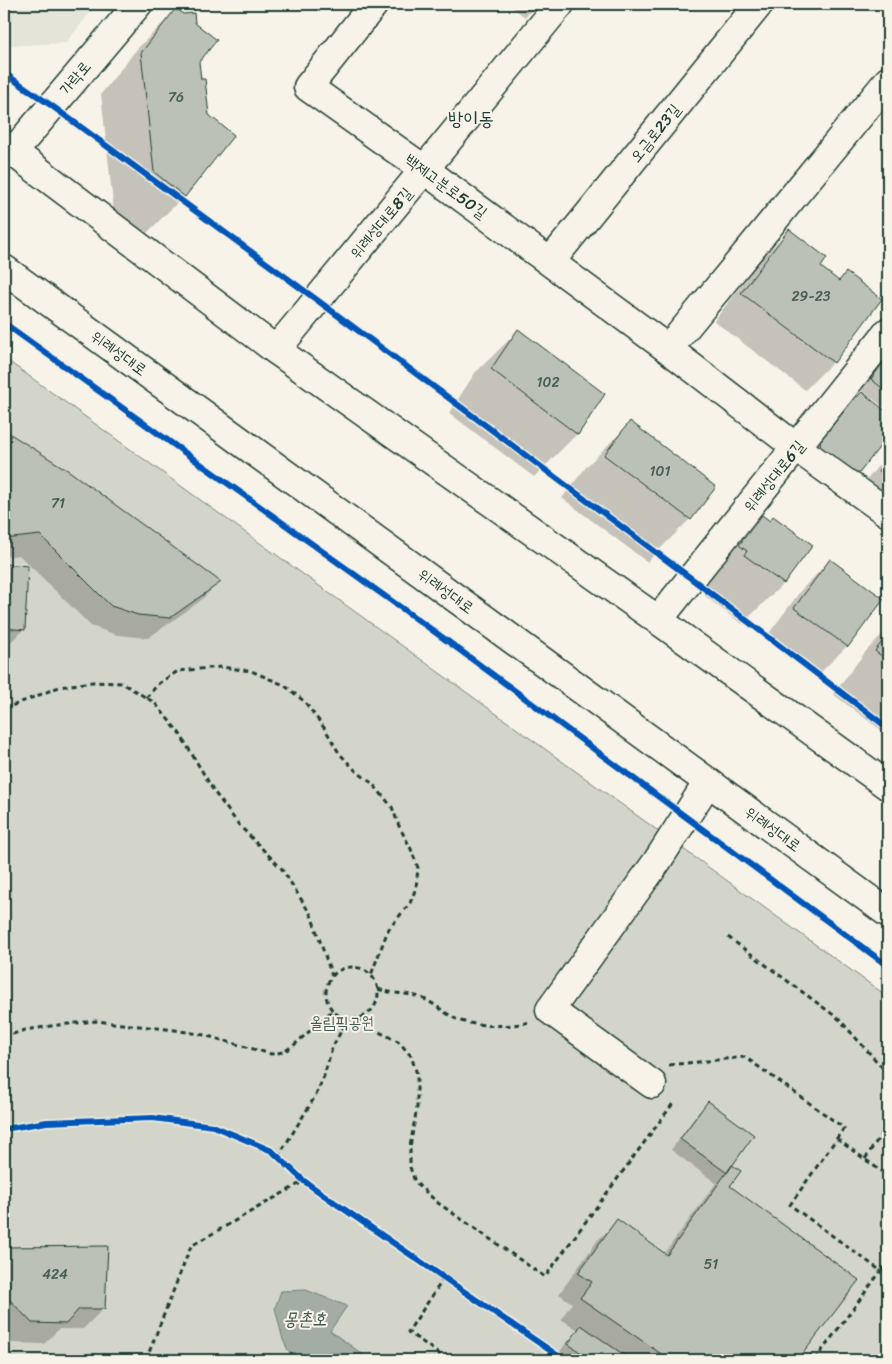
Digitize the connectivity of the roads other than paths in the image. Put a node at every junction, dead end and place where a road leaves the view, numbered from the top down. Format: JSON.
{"nodes":[{"id":1,"x":138,"y":4,"type":"edge"},
{"id":2,"x":374,"y":4,"type":"edge"},
{"id":3,"x":560,"y":4,"type":"edge"},
{"id":4,"x":759,"y":4,"type":"edge"},
{"id":5,"x":888,"y":81,"type":"edge"},
{"id":6,"x":8,"y":149,"type":"edge"},
{"id":7,"x":425,"y":170,"type":"junction"},
{"id":8,"x":550,"y":262,"type":"junction"},
{"id":9,"x":4,"y":269,"type":"edge"},
{"id":10,"x":888,"y":332,"type":"edge"},
{"id":11,"x":668,"y":349,"type":"junction"},
{"id":12,"x":276,"y":350,"type":"junction"},
{"id":13,"x":797,"y":448,"type":"junction"},
{"id":14,"x":888,"y":513,"type":"edge"},
{"id":15,"x":658,"y":620,"type":"junction"},
{"id":16,"x":708,"y":782,"type":"junction"},
{"id":17,"x":888,"y":786,"type":"edge"},
{"id":18,"x":888,"y":913,"type":"edge"},
{"id":19,"x":652,"y":1084,"type":"road end"}],
"edges":[{"from":1,"to":6,"type":"street","name":"가락로"},
{"from":2,"to":7,"type":"street","name":"백제고분로50길"},
{"from":3,"to":7,"type":"street","name":"위례성대로8길"},
{"from":4,"to":8,"type":"street","name":"오금로23길"},
{"from":5,"to":11,"type":"street"},
{"from":6,"to":12,"type":"street"},
{"from":7,"to":8,"type":"street","name":"백제고분로50길"},
{"from":7,"to":12,"type":"street","name":"위례성대로8길"},
{"from":8,"to":11,"type":"street","name":"백제고분로50길"},
{"from":9,"to":16,"type":"street","name":"위례성대로"},
{"from":10,"to":13,"type":"street","name":"위례성대로6길"},
{"from":11,"to":13,"type":"street","name":"백제고분로50길"},
{"from":12,"to":15,"type":"street"},
{"from":13,"to":14,"type":"street","name":"백제고분로50길"},
{"from":13,"to":15,"type":"street","name":"위례성대로6길"},
{"from":15,"to":17,"type":"street"},
{"from":16,"to":18,"type":"street","name":"위례성대로"},
{"from":16,"to":19,"type":"street"}]}
